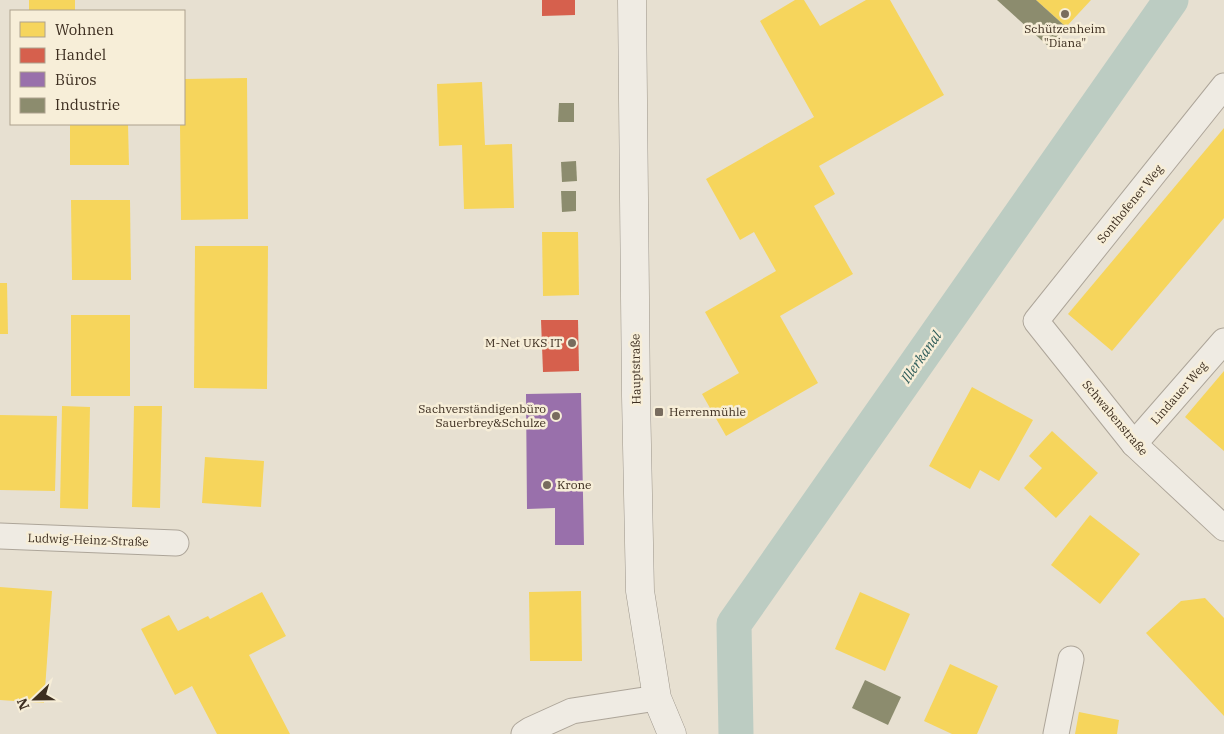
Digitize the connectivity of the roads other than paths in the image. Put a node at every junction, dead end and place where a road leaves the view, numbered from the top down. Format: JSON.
{"nodes":[{"id":1,"x":632,"y":0,"type":"edge"},
{"id":2,"x":1224,"y":86,"type":"edge"},
{"id":3,"x":1036,"y":321,"type":"joint"},
{"id":4,"x":1224,"y":341,"type":"edge"},
{"id":5,"x":1134,"y":444,"type":"junction"},
{"id":6,"x":1224,"y":528,"type":"edge"},
{"id":7,"x":0,"y":536,"type":"edge"},
{"id":8,"x":176,"y":543,"type":"dead end"},
{"id":9,"x":1071,"y":659,"type":"dead end"},
{"id":10,"x":657,"y":698,"type":"junction"},
{"id":11,"x":524,"y":734,"type":"edge"},
{"id":12,"x":672,"y":734,"type":"edge"},
{"id":13,"x":1056,"y":734,"type":"edge"}],
"edges":[{"from":1,"to":10,"type":"main road","name":"Hauptstraße"},
{"from":2,"to":3,"type":"street","name":"Sonthofener Weg"},
{"from":3,"to":5,"type":"street","name":"Schwabenstraße"},
{"from":4,"to":5,"type":"street","name":"Lindauer Weg"},
{"from":5,"to":6,"type":"street","name":"Schwabenstraße"},
{"from":7,"to":8,"type":"street","name":"Ludwig-Heinz-Straße"},
{"from":9,"to":13,"type":"street"},
{"from":10,"to":11,"type":"street"},
{"from":10,"to":12,"type":"main road","name":"Hauptstraße"}]}
